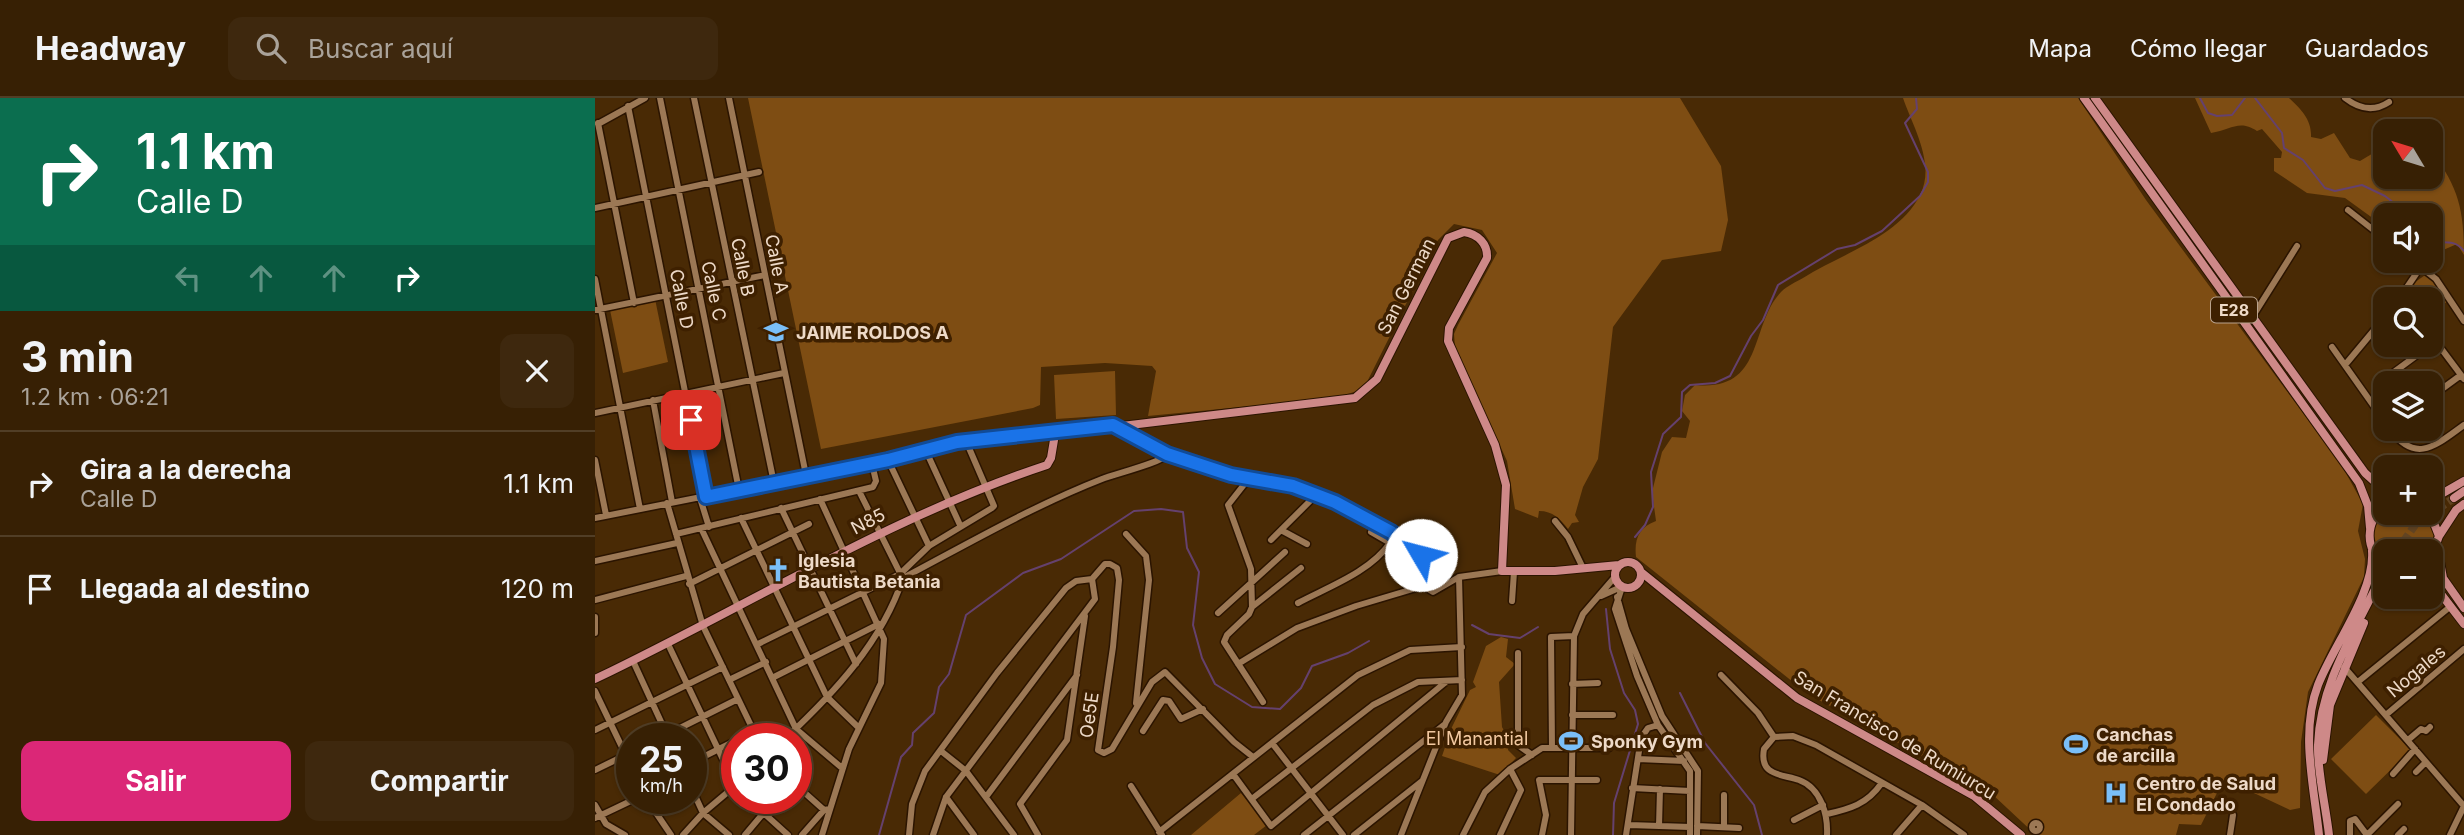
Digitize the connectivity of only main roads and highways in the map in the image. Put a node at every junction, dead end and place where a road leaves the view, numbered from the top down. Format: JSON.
{"nodes":[{"id":1,"x":2084,"y":98,"type":"edge"},
{"id":2,"x":2095,"y":98,"type":"edge"},
{"id":3,"x":2139,"y":166,"type":"junction"},
{"id":4,"x":2173,"y":216,"type":"junction"},
{"id":5,"x":1050,"y":462,"type":"joint"},
{"id":6,"x":2373,"y":480,"type":"edge"},
{"id":7,"x":2464,"y":481,"type":"edge"},
{"id":8,"x":2464,"y":492,"type":"edge"},
{"id":9,"x":2443,"y":493,"type":"tunnel mouth"},
{"id":10,"x":2454,"y":499,"type":"tunnel mouth"},
{"id":11,"x":2464,"y":505,"type":"edge"},
{"id":12,"x":2373,"y":521,"type":"edge"},
{"id":13,"x":2435,"y":525,"type":"edge"},
{"id":14,"x":2370,"y":528,"type":"junction"},
{"id":15,"x":2439,"y":536,"type":"junction"},
{"id":16,"x":2438,"y":539,"type":"edge"},
{"id":17,"x":2372,"y":551,"type":"joint"},
{"id":18,"x":1619,"y":565,"type":"junction"},
{"id":19,"x":1599,"y":568,"type":"junction"},
{"id":20,"x":1641,"y":572,"type":"junction"},
{"id":21,"x":1614,"y":577,"type":"junction"},
{"id":22,"x":2443,"y":578,"type":"edge"},
{"id":23,"x":1638,"y":583,"type":"junction"},
{"id":24,"x":1654,"y":583,"type":"junction"},
{"id":25,"x":2373,"y":595,"type":"tunnel mouth"},
{"id":26,"x":2443,"y":596,"type":"edge"},
{"id":27,"x":2373,"y":598,"type":"edge"},
{"id":28,"x":2464,"y":608,"type":"edge"},
{"id":29,"x":2464,"y":624,"type":"edge"},
{"id":30,"x":595,"y":679,"type":"edge"},
{"id":31,"x":2317,"y":773,"type":"junction"},
{"id":32,"x":2032,"y":832,"type":"edge"},
{"id":33,"x":2319,"y":835,"type":"edge"},
{"id":34,"x":2329,"y":835,"type":"edge"}],
"edges":[{"from":1,"to":3,"type":"main road","number":"E28"},
{"from":2,"to":3,"type":"main road","number":"E28"},
{"from":3,"to":4,"type":"main road","number":"E28"},
{"from":4,"to":6,"type":"main road","number":"E28"},
{"from":4,"to":14,"type":"main road","number":"E28"},
{"from":5,"to":19,"type":"main road","name":"San German"},
{"from":5,"to":30,"type":"main road","name":"N85"},
{"from":7,"to":9,"type":"main road"},
{"from":8,"to":10,"type":"main road"},
{"from":11,"to":15,"type":"main road"},
{"from":12,"to":14,"type":"main road"},
{"from":13,"to":15,"type":"main road"},
{"from":14,"to":17,"type":"main road","number":"E28"},
{"from":15,"to":16,"type":"main road"},
{"from":17,"to":31,"type":"main road"},
{"from":18,"to":19,"type":"main road"},
{"from":18,"to":20,"type":"main road"},
{"from":18,"to":21,"type":"main road"},
{"from":19,"to":21,"type":"main road"},
{"from":20,"to":23,"type":"main road"},
{"from":20,"to":24,"type":"main road","name":"San Francisco de Rumiurcu"},
{"from":21,"to":23,"type":"main road"},
{"from":22,"to":28,"type":"main road"},
{"from":23,"to":24,"type":"main road"},
{"from":24,"to":32,"type":"main road","name":"San Francisco de Rumiurcu"},
{"from":25,"to":31,"type":"main road"},
{"from":26,"to":29,"type":"main road"},
{"from":27,"to":31,"type":"main road"},
{"from":31,"to":33,"type":"main road"},
{"from":31,"to":34,"type":"main road"}]}
